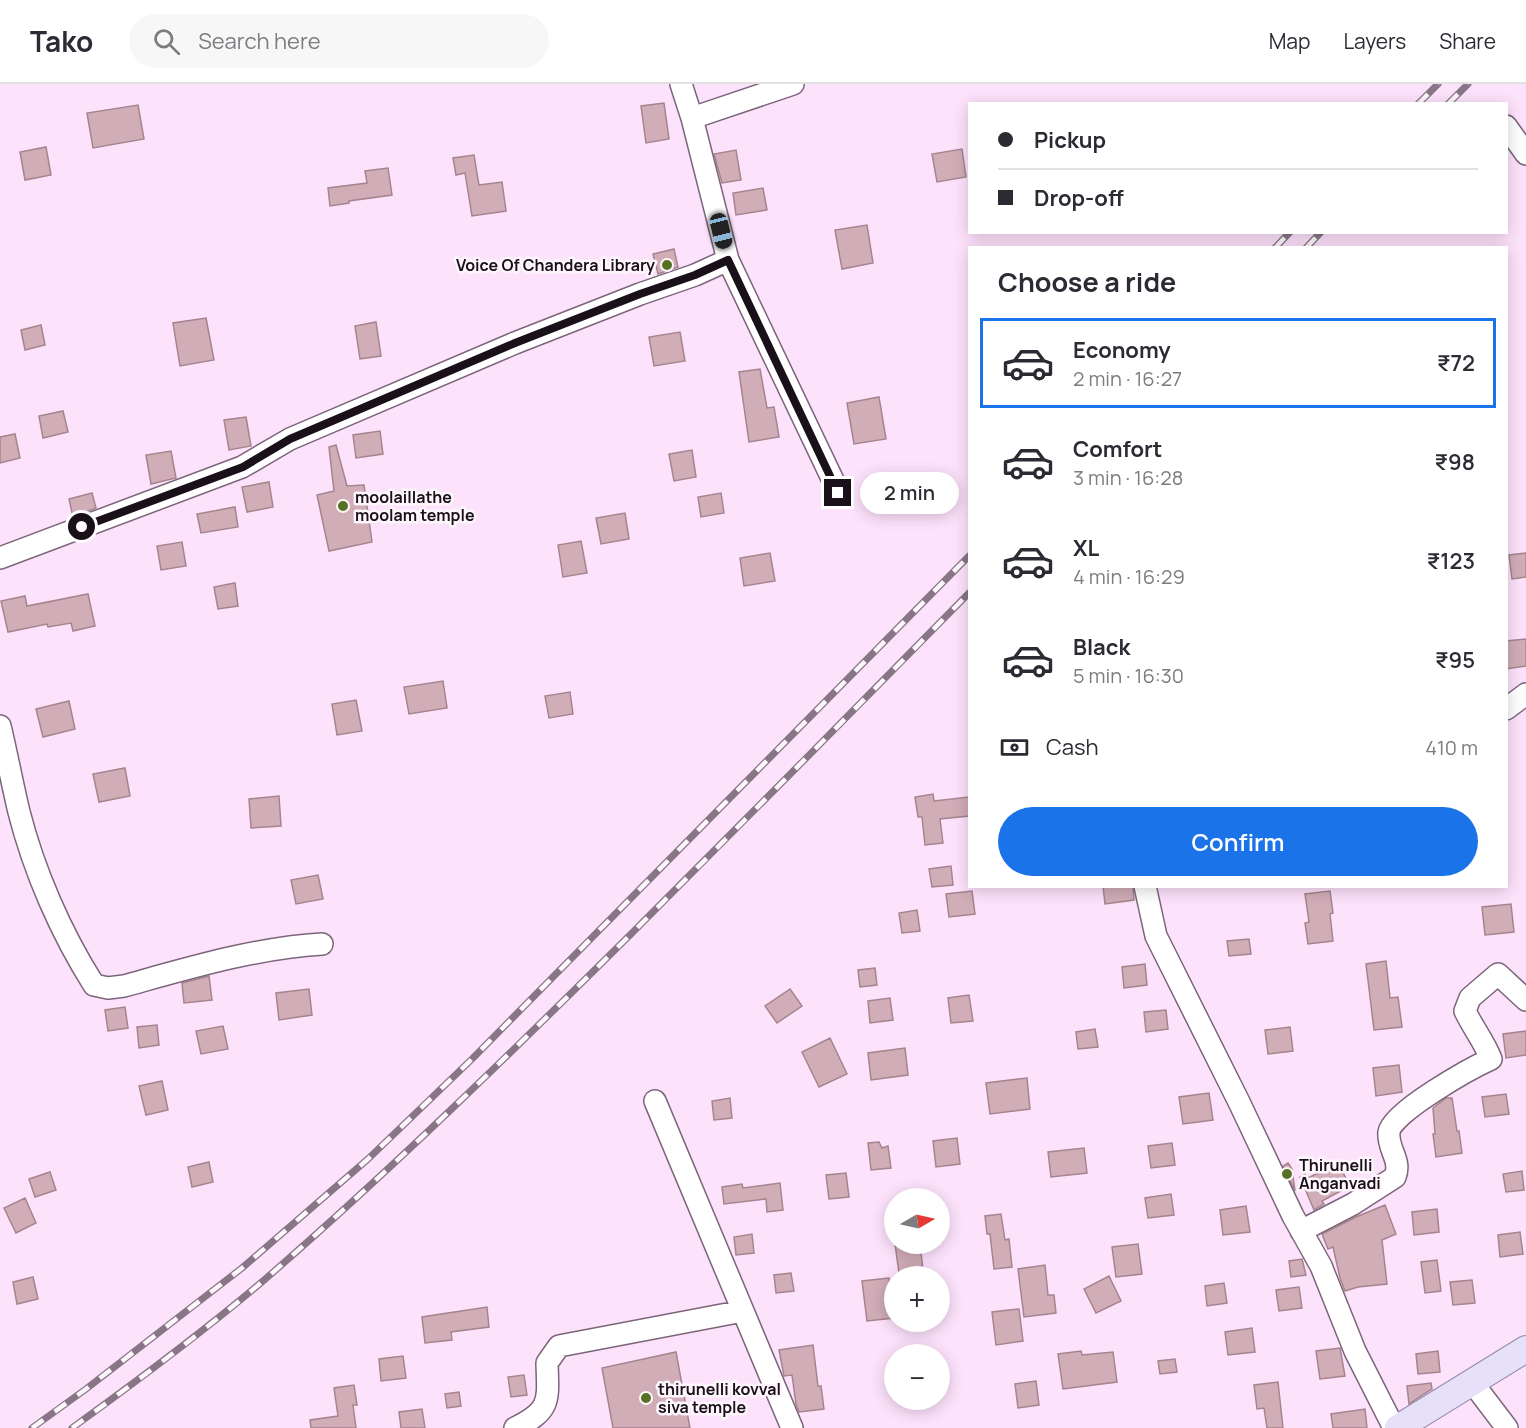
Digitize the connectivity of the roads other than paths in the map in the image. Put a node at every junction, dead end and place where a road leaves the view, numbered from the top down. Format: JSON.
{"nodes":[{"id":1,"x":681,"y":84,"type":"edge"},
{"id":2,"x":792,"y":84,"type":"edge"},
{"id":3,"x":692,"y":118,"type":"junction"},
{"id":4,"x":1508,"y":129,"type":"edge"},
{"id":5,"x":1526,"y":154,"type":"edge"},
{"id":6,"x":728,"y":260,"type":"junction"},
{"id":7,"x":838,"y":493,"type":"dead end"},
{"id":8,"x":0,"y":558,"type":"edge"},
{"id":9,"x":1526,"y":694,"type":"edge"},
{"id":10,"x":1508,"y":708,"type":"edge"},
{"id":11,"x":0,"y":726,"type":"edge"},
{"id":12,"x":1145,"y":888,"type":"edge"},
{"id":13,"x":322,"y":944,"type":"dead end"},
{"id":14,"x":1526,"y":1000,"type":"edge"},
{"id":15,"x":655,"y":1101,"type":"dead end"},
{"id":16,"x":1301,"y":1231,"type":"junction"},
{"id":17,"x":743,"y":1311,"type":"junction"},
{"id":18,"x":1526,"y":1349,"type":"edge"},
{"id":19,"x":1472,"y":1382,"type":"junction"},
{"id":20,"x":515,"y":1428,"type":"edge"},
{"id":21,"x":792,"y":1428,"type":"edge"},
{"id":22,"x":1396,"y":1428,"type":"edge"},
{"id":23,"x":1507,"y":1428,"type":"edge"}],
"edges":[{"from":1,"to":3,"type":"street"},
{"from":2,"to":3,"type":"street"},
{"from":3,"to":6,"type":"street"},
{"from":4,"to":5,"type":"street"},
{"from":6,"to":7,"type":"street"},
{"from":6,"to":8,"type":"street"},
{"from":9,"to":10,"type":"street"},
{"from":11,"to":13,"type":"street"},
{"from":12,"to":16,"type":"street"},
{"from":14,"to":16,"type":"street"},
{"from":15,"to":17,"type":"street"},
{"from":16,"to":22,"type":"street"},
{"from":17,"to":20,"type":"street"},
{"from":17,"to":21,"type":"street"},
{"from":18,"to":19,"type":"main road"},
{"from":19,"to":22,"type":"main road"},
{"from":19,"to":23,"type":"street"}]}
